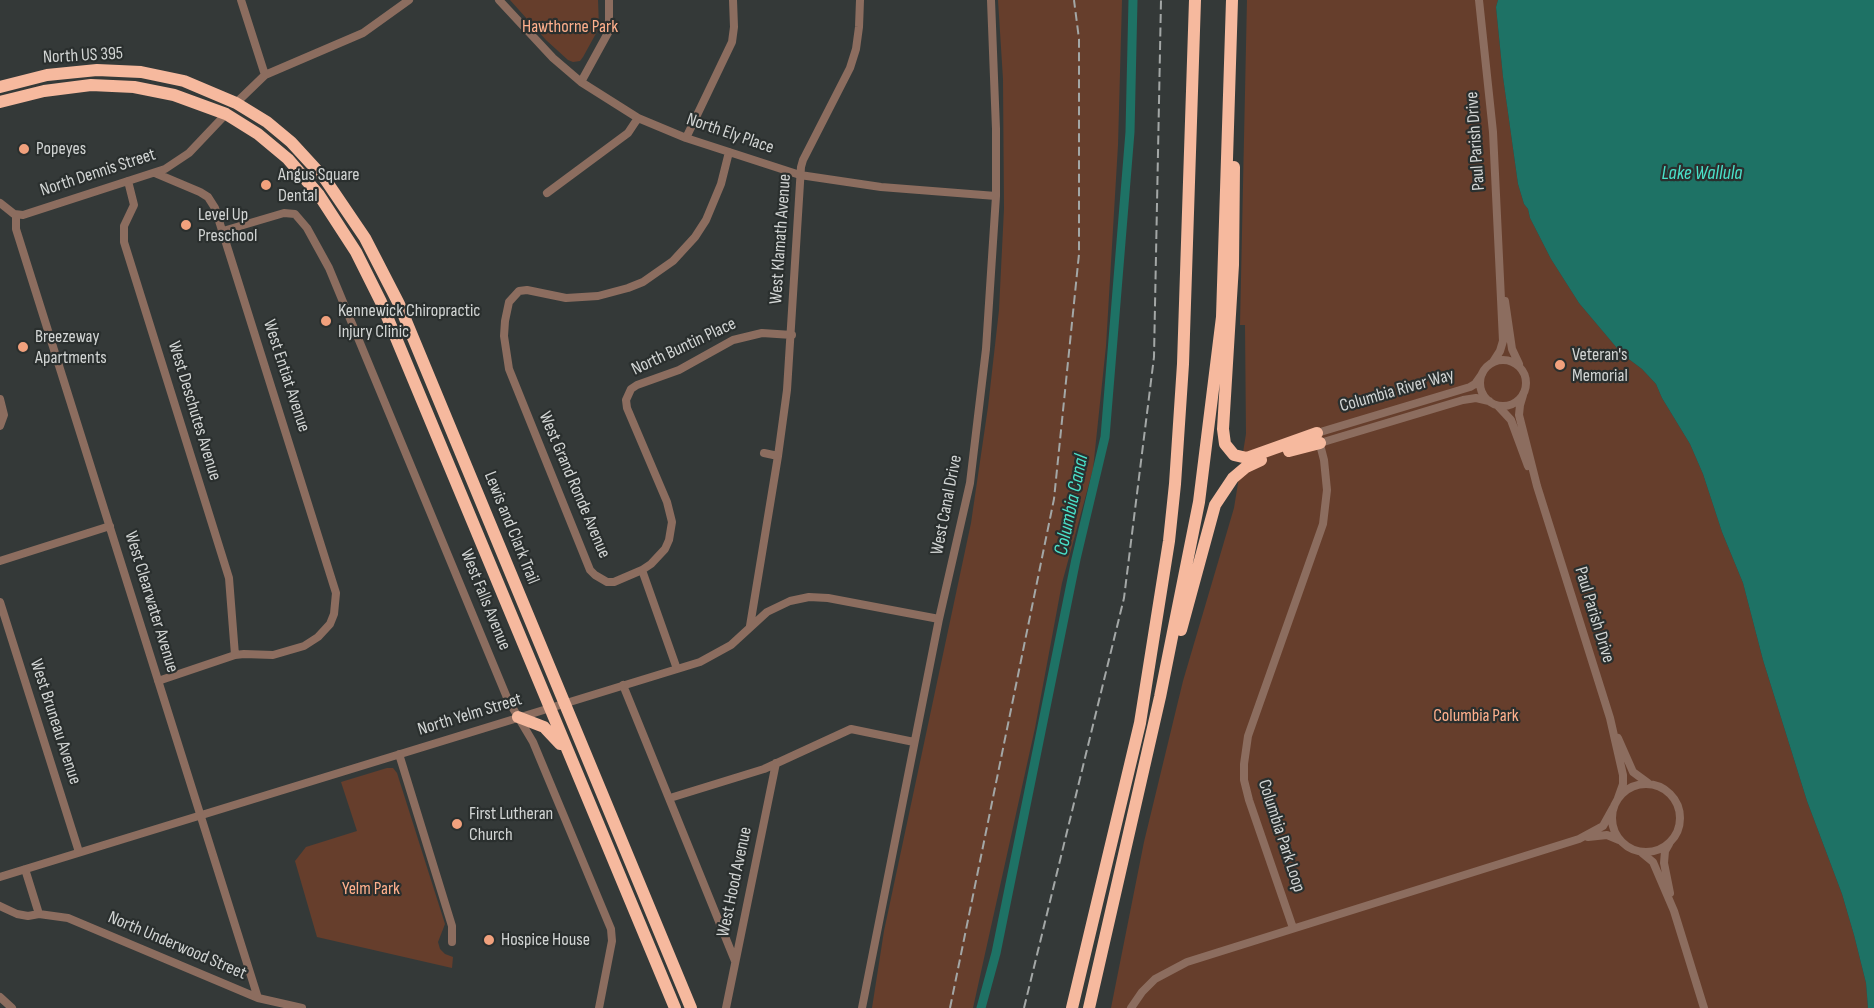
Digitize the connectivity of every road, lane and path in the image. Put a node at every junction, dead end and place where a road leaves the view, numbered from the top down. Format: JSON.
{"nodes":[{"id":1,"x":241,"y":0,"type":"edge"},
{"id":2,"x":409,"y":0,"type":"edge"},
{"id":3,"x":499,"y":0,"type":"edge"},
{"id":4,"x":609,"y":0,"type":"edge"},
{"id":5,"x":733,"y":0,"type":"edge"},
{"id":6,"x":860,"y":0,"type":"edge"},
{"id":7,"x":991,"y":0,"type":"edge"},
{"id":8,"x":1195,"y":0,"type":"edge"},
{"id":9,"x":1232,"y":0,"type":"edge"},
{"id":10,"x":1479,"y":0,"type":"edge"},
{"id":11,"x":265,"y":75,"type":"junction"},
{"id":12,"x":1230,"y":80,"type":"junction"},
{"id":13,"x":581,"y":82,"type":"junction"},
{"id":14,"x":0,"y":87,"type":"edge"},
{"id":15,"x":0,"y":102,"type":"edge"},
{"id":16,"x":236,"y":103,"type":"junction"},
{"id":17,"x":226,"y":114,"type":"junction"},
{"id":18,"x":638,"y":118,"type":"junction"},
{"id":19,"x":686,"y":138,"type":"junction"},
{"id":20,"x":729,"y":152,"type":"junction"},
{"id":21,"x":154,"y":173,"type":"junction"},
{"id":22,"x":800,"y":176,"type":"junction"},
{"id":23,"x":128,"y":181,"type":"junction"},
{"id":24,"x":547,"y":193,"type":"dead end"},
{"id":25,"x":996,"y":196,"type":"junction"},
{"id":26,"x":0,"y":204,"type":"edge"},
{"id":27,"x":16,"y":215,"type":"junction"},
{"id":28,"x":223,"y":231,"type":"junction"},
{"id":29,"x":1500,"y":280,"type":"junction"},
{"id":30,"x":792,"y":335,"type":"junction"},
{"id":31,"x":1493,"y":362,"type":"junction"},
{"id":32,"x":1521,"y":368,"type":"junction"},
{"id":33,"x":1482,"y":374,"type":"junction"},
{"id":34,"x":628,"y":394,"type":"joint"},
{"id":35,"x":1523,"y":395,"type":"junction"},
{"id":36,"x":0,"y":399,"type":"edge"},
{"id":37,"x":1489,"y":402,"type":"junction"},
{"id":38,"x":1498,"y":406,"type":"junction"},
{"id":39,"x":0,"y":426,"type":"edge"},
{"id":40,"x":1318,"y":438,"type":"junction"},
{"id":41,"x":764,"y":453,"type":"dead end"},
{"id":42,"x":778,"y":456,"type":"junction"},
{"id":43,"x":1537,"y":486,"type":"junction"},
{"id":44,"x":110,"y":526,"type":"junction"},
{"id":45,"x":0,"y":561,"type":"edge"},
{"id":46,"x":642,"y":570,"type":"junction"},
{"id":47,"x":0,"y":602,"type":"edge"},
{"id":48,"x":939,"y":620,"type":"junction"},
{"id":49,"x":750,"y":626,"type":"junction"},
{"id":50,"x":235,"y":655,"type":"junction"},
{"id":51,"x":677,"y":669,"type":"junction"},
{"id":52,"x":158,"y":681,"type":"junction"},
{"id":53,"x":623,"y":685,"type":"junction"},
{"id":54,"x":1160,"y":696,"type":"junction"},
{"id":55,"x":564,"y":703,"type":"junction"},
{"id":56,"x":549,"y":708,"type":"junction"},
{"id":57,"x":518,"y":717,"type":"junction"},
{"id":58,"x":1610,"y":718,"type":"junction"},
{"id":59,"x":914,"y":742,"type":"junction"},
{"id":60,"x":399,"y":754,"type":"junction"},
{"id":61,"x":569,"y":754,"type":"junction"},
{"id":62,"x":776,"y":763,"type":"junction"},
{"id":63,"x":1652,"y":784,"type":"junction"},
{"id":64,"x":670,"y":798,"type":"junction"},
{"id":65,"x":1618,"y":798,"type":"junction"},
{"id":66,"x":1613,"y":808,"type":"junction"},
{"id":67,"x":201,"y":815,"type":"junction"},
{"id":68,"x":1579,"y":838,"type":"junction"},
{"id":69,"x":1672,"y":840,"type":"junction"},
{"id":70,"x":1623,"y":843,"type":"junction"},
{"id":71,"x":1639,"y":851,"type":"junction"},
{"id":72,"x":80,"y":852,"type":"junction"},
{"id":73,"x":25,"y":869,"type":"junction"},
{"id":74,"x":0,"y":877,"type":"edge"},
{"id":75,"x":0,"y":906,"type":"edge"},
{"id":76,"x":1674,"y":911,"type":"junction"},
{"id":77,"x":39,"y":914,"type":"junction"},
{"id":78,"x":1293,"y":928,"type":"junction"},
{"id":79,"x":452,"y":942,"type":"dead end"},
{"id":80,"x":735,"y":961,"type":"junction"},
{"id":81,"x":0,"y":997,"type":"edge"},
{"id":82,"x":258,"y":998,"type":"junction"},
{"id":83,"x":12,"y":1008,"type":"edge"},
{"id":84,"x":302,"y":1008,"type":"edge"},
{"id":85,"x":599,"y":1008,"type":"edge"},
{"id":86,"x":675,"y":1008,"type":"edge"},
{"id":87,"x":691,"y":1008,"type":"edge"},
{"id":88,"x":726,"y":1008,"type":"edge"},
{"id":89,"x":862,"y":1008,"type":"edge"},
{"id":90,"x":1072,"y":1008,"type":"edge"},
{"id":91,"x":1088,"y":1008,"type":"edge"},
{"id":92,"x":1131,"y":1008,"type":"edge"},
{"id":93,"x":1704,"y":1008,"type":"edge"}],
"edges":[{"from":1,"to":11,"type":"street"},
{"from":2,"to":11,"type":"street"},
{"from":3,"to":13,"type":"street","name":"North Ely Place"},
{"from":4,"to":13,"type":"street"},
{"from":5,"to":19,"type":"street"},
{"from":6,"to":22,"type":"street","name":"West Klamath Avenue"},
{"from":7,"to":25,"type":"street","name":"West Canal Drive"},
{"from":8,"to":90,"type":"highway"},
{"from":9,"to":12,"type":"highway"},
{"from":10,"to":29,"type":"street","name":"Paul Parish Drive"},
{"from":11,"to":16,"type":"street"},
{"from":12,"to":40,"type":"highway"},
{"from":12,"to":54,"type":"highway"},
{"from":13,"to":18,"type":"street","name":"North Ely Place"},
{"from":14,"to":16,"type":"highway","name":"North US 395"},
{"from":15,"to":17,"type":"highway","name":"North US 395"},
{"from":16,"to":55,"type":"highway","name":"Lewis and Clark Trail"},
{"from":17,"to":21,"type":"street","name":"North Dennis Street"},
{"from":17,"to":56,"type":"highway","name":"Lewis and Clark Trail"},
{"from":18,"to":19,"type":"street","name":"North Ely Place"},
{"from":18,"to":24,"type":"street"},
{"from":19,"to":20,"type":"street","name":"North Ely Place"},
{"from":20,"to":22,"type":"street","name":"North Ely Place"},
{"from":20,"to":46,"type":"street","name":"West Grand Ronde Avenue"},
{"from":21,"to":23,"type":"street","name":"North Dennis Street"},
{"from":21,"to":28,"type":"street","name":"West Entiat Avenue"},
{"from":22,"to":25,"type":"street","name":"North Ely Place"},
{"from":22,"to":30,"type":"street","name":"West Klamath Avenue"},
{"from":23,"to":27,"type":"street","name":"North Dennis Street"},
{"from":23,"to":50,"type":"street","name":"West Deschutes Avenue"},
{"from":25,"to":48,"type":"street","name":"West Canal Drive"},
{"from":26,"to":27,"type":"street"},
{"from":27,"to":44,"type":"street","name":"West Clearwater Avenue"},
{"from":28,"to":50,"type":"street","name":"West Entiat Avenue"},
{"from":28,"to":57,"type":"street","name":"West Falls Avenue"},
{"from":29,"to":31,"type":"street","name":"Paul Parish Drive"},
{"from":29,"to":32,"type":"street","name":"Paul Parish Drive"},
{"from":30,"to":34,"type":"street","name":"North Buntin Place"},
{"from":30,"to":42,"type":"street","name":"West Klamath Avenue"},
{"from":31,"to":32,"type":"street"},
{"from":31,"to":33,"type":"street"},
{"from":32,"to":35,"type":"street"},
{"from":33,"to":37,"type":"street"},
{"from":33,"to":40,"type":"street","name":"Columbia River Way"},
{"from":34,"to":46,"type":"street","name":"West Grand Ronde Avenue"},
{"from":35,"to":38,"type":"street"},
{"from":35,"to":43,"type":"street","name":"Paul Parish Drive"},
{"from":36,"to":39,"type":"street"},
{"from":37,"to":38,"type":"street"},
{"from":37,"to":40,"type":"street","name":"Columbia River Way"},
{"from":38,"to":43,"type":"street","name":"Paul Parish Drive"},
{"from":40,"to":54,"type":"highway"},
{"from":40,"to":78,"type":"street","name":"Columbia Park Loop"},
{"from":41,"to":42,"type":"street"},
{"from":42,"to":49,"type":"street","name":"West Klamath Avenue"},
{"from":43,"to":58,"type":"street","name":"Paul Parish Drive"},
{"from":44,"to":45,"type":"street"},
{"from":44,"to":52,"type":"street","name":"West Clearwater Avenue"},
{"from":46,"to":51,"type":"street"},
{"from":47,"to":72,"type":"street","name":"West Bruneau Avenue"},
{"from":48,"to":49,"type":"street","name":"North Yelm Street"},
{"from":48,"to":59,"type":"street","name":"West Canal Drive"},
{"from":49,"to":51,"type":"street","name":"North Yelm Street"},
{"from":50,"to":52,"type":"street"},
{"from":51,"to":53,"type":"street","name":"North Yelm Street"},
{"from":52,"to":67,"type":"street","name":"West Clearwater Avenue"},
{"from":53,"to":55,"type":"street","name":"North Yelm Street"},
{"from":53,"to":64,"type":"street"},
{"from":54,"to":91,"type":"highway"},
{"from":55,"to":56,"type":"street","name":"North Yelm Street"},
{"from":55,"to":87,"type":"highway","name":"Lewis and Clark Trail"},
{"from":56,"to":57,"type":"street","name":"North Yelm Street"},
{"from":56,"to":61,"type":"highway","name":"Lewis and Clark Trail"},
{"from":57,"to":60,"type":"street","name":"North Yelm Street"},
{"from":57,"to":61,"type":"highway"},
{"from":57,"to":85,"type":"street","name":"West Falls Avenue"},
{"from":58,"to":63,"type":"street","name":"Paul Parish Drive"},
{"from":58,"to":65,"type":"street","name":"Paul Parish Drive"},
{"from":59,"to":62,"type":"street"},
{"from":59,"to":89,"type":"street","name":"West Canal Drive"},
{"from":60,"to":67,"type":"street","name":"North Yelm Street"},
{"from":60,"to":79,"type":"street"},
{"from":61,"to":86,"type":"highway","name":"Lewis and Clark Trail"},
{"from":62,"to":64,"type":"street"},
{"from":62,"to":80,"type":"street","name":"West Hood Avenue"},
{"from":63,"to":65,"type":"street"},
{"from":63,"to":69,"type":"street"},
{"from":64,"to":80,"type":"street"},
{"from":65,"to":66,"type":"street"},
{"from":66,"to":68,"type":"street"},
{"from":66,"to":70,"type":"street"},
{"from":67,"to":72,"type":"street","name":"North Yelm Street"},
{"from":67,"to":82,"type":"street","name":"West Clearwater Avenue"},
{"from":68,"to":70,"type":"street"},
{"from":68,"to":78,"type":"street"},
{"from":69,"to":71,"type":"street"},
{"from":69,"to":76,"type":"street"},
{"from":70,"to":71,"type":"street"},
{"from":71,"to":76,"type":"street"},
{"from":72,"to":73,"type":"street","name":"North Yelm Street"},
{"from":73,"to":74,"type":"street","name":"North Yelm Street"},
{"from":73,"to":77,"type":"street"},
{"from":75,"to":77,"type":"street","name":"North Underwood Street"},
{"from":76,"to":93,"type":"street"},
{"from":77,"to":82,"type":"street","name":"North Underwood Street"},
{"from":78,"to":92,"type":"street"},
{"from":80,"to":88,"type":"street","name":"West Hood Avenue"},
{"from":81,"to":83,"type":"street"},
{"from":82,"to":84,"type":"street","name":"North Underwood Street"}]}
